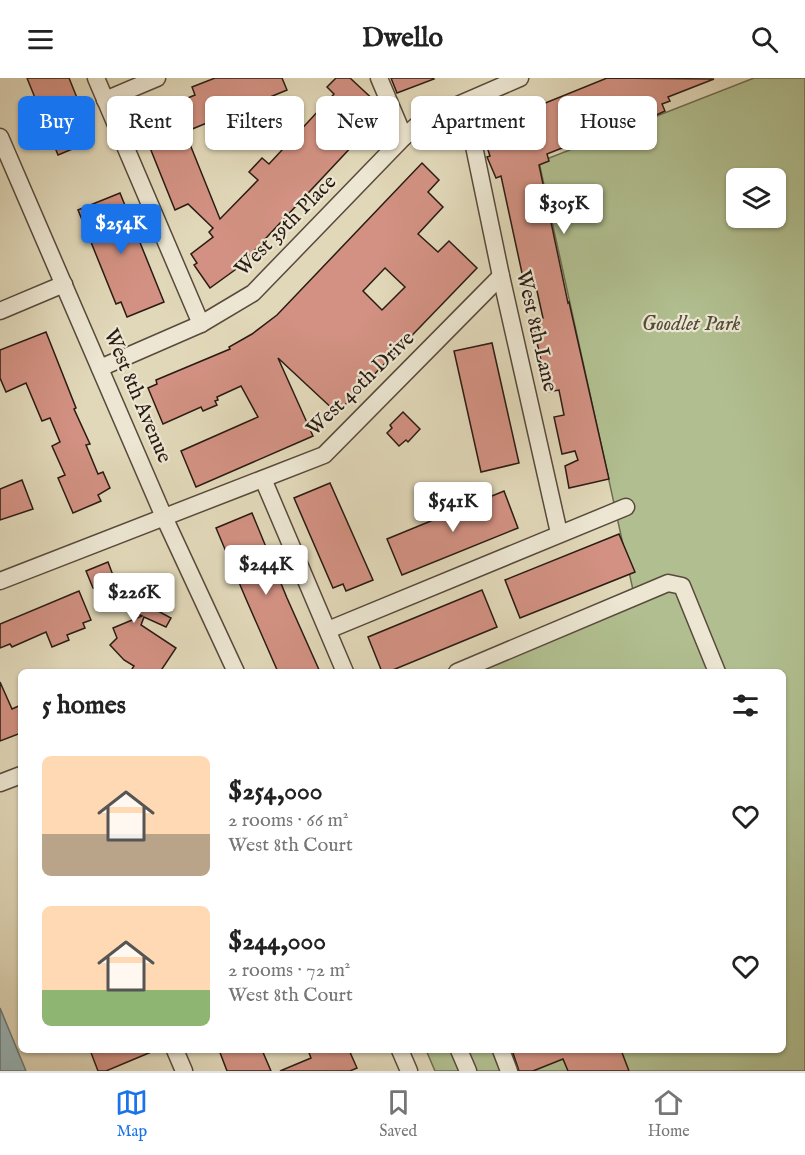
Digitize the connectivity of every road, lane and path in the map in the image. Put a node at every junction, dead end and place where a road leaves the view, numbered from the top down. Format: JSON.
{"nodes":[{"id":1,"x":96,"y":78,"type":"edge"},
{"id":2,"x":157,"y":78,"type":"edge"},
{"id":3,"x":379,"y":78,"type":"edge"},
{"id":4,"x":520,"y":78,"type":"edge"},
{"id":5,"x":480,"y":96,"type":"edge"},
{"id":6,"x":105,"y":100,"type":"junction"},
{"id":7,"x":411,"y":131,"type":"edge"},
{"id":8,"x":0,"y":137,"type":"edge"},
{"id":9,"x":404,"y":137,"type":"junction"},
{"id":10,"x":475,"y":150,"type":"edge"},
{"id":11,"x":501,"y":276,"type":"junction"},
{"id":12,"x":64,"y":284,"type":"junction"},
{"id":13,"x":0,"y":310,"type":"edge"},
{"id":14,"x":201,"y":324,"type":"junction"},
{"id":15,"x":100,"y":368,"type":"junction"},
{"id":16,"x":263,"y":479,"type":"junction"},
{"id":17,"x":626,"y":507,"type":"dead end"},
{"id":18,"x":164,"y":517,"type":"junction"},
{"id":19,"x":559,"y":533,"type":"junction"},
{"id":20,"x":0,"y":580,"type":"edge"},
{"id":21,"x":328,"y":630,"type":"junction"},
{"id":22,"x":235,"y":669,"type":"edge"},
{"id":23,"x":344,"y":669,"type":"edge"},
{"id":24,"x":464,"y":669,"type":"edge"},
{"id":25,"x":716,"y":669,"type":"edge"},
{"id":26,"x":18,"y":776,"type":"edge"},
{"id":27,"x":0,"y":783,"type":"edge"},
{"id":28,"x":176,"y":1053,"type":"edge"},
{"id":29,"x":401,"y":1053,"type":"edge"},
{"id":30,"x":460,"y":1053,"type":"edge"},
{"id":31,"x":502,"y":1053,"type":"edge"},
{"id":32,"x":184,"y":1071,"type":"edge"},
{"id":33,"x":409,"y":1071,"type":"edge"},
{"id":34,"x":468,"y":1071,"type":"edge"},
{"id":35,"x":509,"y":1071,"type":"edge"}],
"edges":[{"from":1,"to":6,"type":"street"},
{"from":2,"to":6,"type":"street"},
{"from":3,"to":9,"type":"street"},
{"from":4,"to":5,"type":"street","name":"West 39th Place"},
{"from":6,"to":14,"type":"street"},
{"from":7,"to":9,"type":"street","name":"West 39th Place"},
{"from":8,"to":12,"type":"street","name":"West 8th Avenue"},
{"from":9,"to":14,"type":"street","name":"West 39th Place"},
{"from":10,"to":11,"type":"street","name":"West 8th Lane"},
{"from":11,"to":16,"type":"street","name":"West 40th Drive"},
{"from":11,"to":19,"type":"street","name":"West 8th Lane"},
{"from":12,"to":13,"type":"street"},
{"from":12,"to":15,"type":"street","name":"West 8th Avenue"},
{"from":14,"to":15,"type":"street","name":"West 39th Place"},
{"from":15,"to":18,"type":"street","name":"West 8th Avenue"},
{"from":16,"to":18,"type":"street","name":"West 40th Drive"},
{"from":16,"to":21,"type":"street"},
{"from":17,"to":19,"type":"street"},
{"from":18,"to":20,"type":"street"},
{"from":18,"to":22,"type":"street","name":"West 8th Avenue"},
{"from":19,"to":21,"type":"street"},
{"from":21,"to":23,"type":"street"},
{"from":24,"to":25,"type":"street"},
{"from":26,"to":27,"type":"street"},
{"from":28,"to":32,"type":"street"},
{"from":29,"to":33,"type":"street"},
{"from":30,"to":34,"type":"street"},
{"from":31,"to":35,"type":"street"}]}
